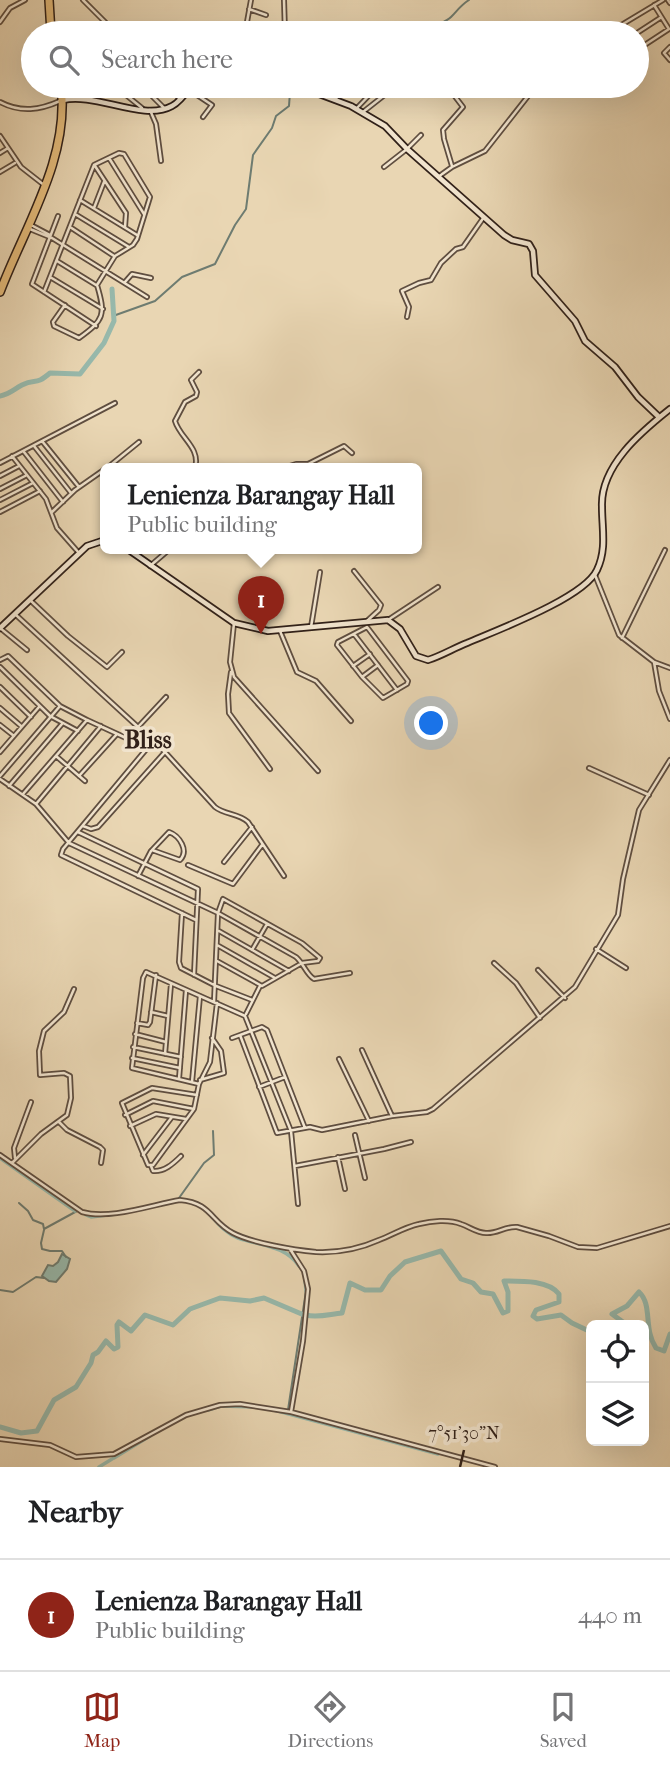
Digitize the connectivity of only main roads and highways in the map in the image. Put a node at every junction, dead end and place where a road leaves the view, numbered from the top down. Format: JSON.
{"nodes":[{"id":1,"x":49,"y":0,"type":"edge"},
{"id":2,"x":50,"y":21,"type":"edge"},
{"id":3,"x":63,"y":98,"type":"edge"},
{"id":4,"x":0,"y":292,"type":"edge"}],
"edges":[{"from":1,"to":2,"type":"highway"},
{"from":3,"to":4,"type":"highway"}]}
